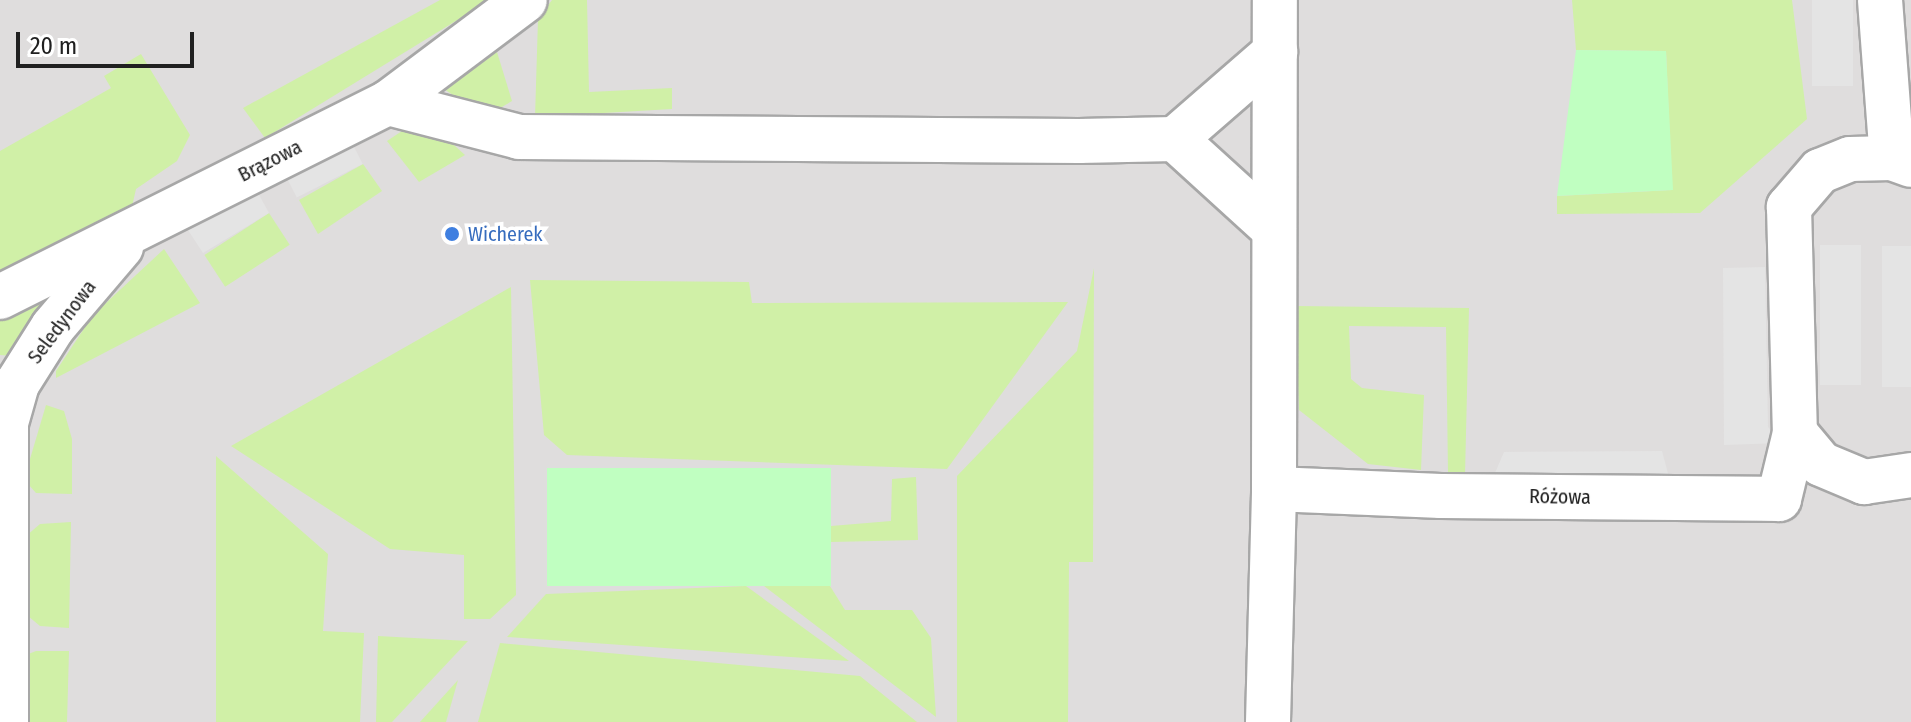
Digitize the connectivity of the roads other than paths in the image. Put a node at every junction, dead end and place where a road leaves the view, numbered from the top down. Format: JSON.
{"nodes":[{"id":1,"x":525,"y":0,"type":"edge"},
{"id":2,"x":1275,"y":0,"type":"edge"},
{"id":3,"x":1880,"y":0,"type":"edge"},
{"id":4,"x":1275,"y":52,"type":"junction"},
{"id":5,"x":388,"y":103,"type":"junction"},
{"id":6,"x":1175,"y":139,"type":"junction"},
{"id":7,"x":1902,"y":162,"type":"edge"},
{"id":8,"x":1274,"y":229,"type":"junction"},
{"id":9,"x":135,"y":230,"type":"junction"},
{"id":10,"x":0,"y":297,"type":"edge"},
{"id":11,"x":3,"y":417,"type":"edge"},
{"id":12,"x":1795,"y":433,"type":"junction"},
{"id":13,"x":1911,"y":475,"type":"edge"},
{"id":14,"x":1274,"y":489,"type":"junction"},
{"id":15,"x":6,"y":722,"type":"edge"},
{"id":16,"x":1268,"y":722,"type":"edge"}],
"edges":[{"from":1,"to":5,"type":"street","name":"Brązowa"},
{"from":2,"to":4,"type":"street"},
{"from":3,"to":7,"type":"street","name":"Różowa"},
{"from":4,"to":6,"type":"street"},
{"from":4,"to":8,"type":"street"},
{"from":5,"to":6,"type":"street"},
{"from":5,"to":9,"type":"street","name":"Brązowa"},
{"from":6,"to":8,"type":"street"},
{"from":7,"to":12,"type":"street","name":"Różowa"},
{"from":8,"to":14,"type":"street"},
{"from":9,"to":10,"type":"street","name":"Brązowa"},
{"from":9,"to":11,"type":"street","name":"Seledynowa"},
{"from":11,"to":15,"type":"street","name":"Seledynowa"},
{"from":12,"to":13,"type":"street"},
{"from":12,"to":14,"type":"street","name":"Różowa"},
{"from":14,"to":16,"type":"street"}]}
